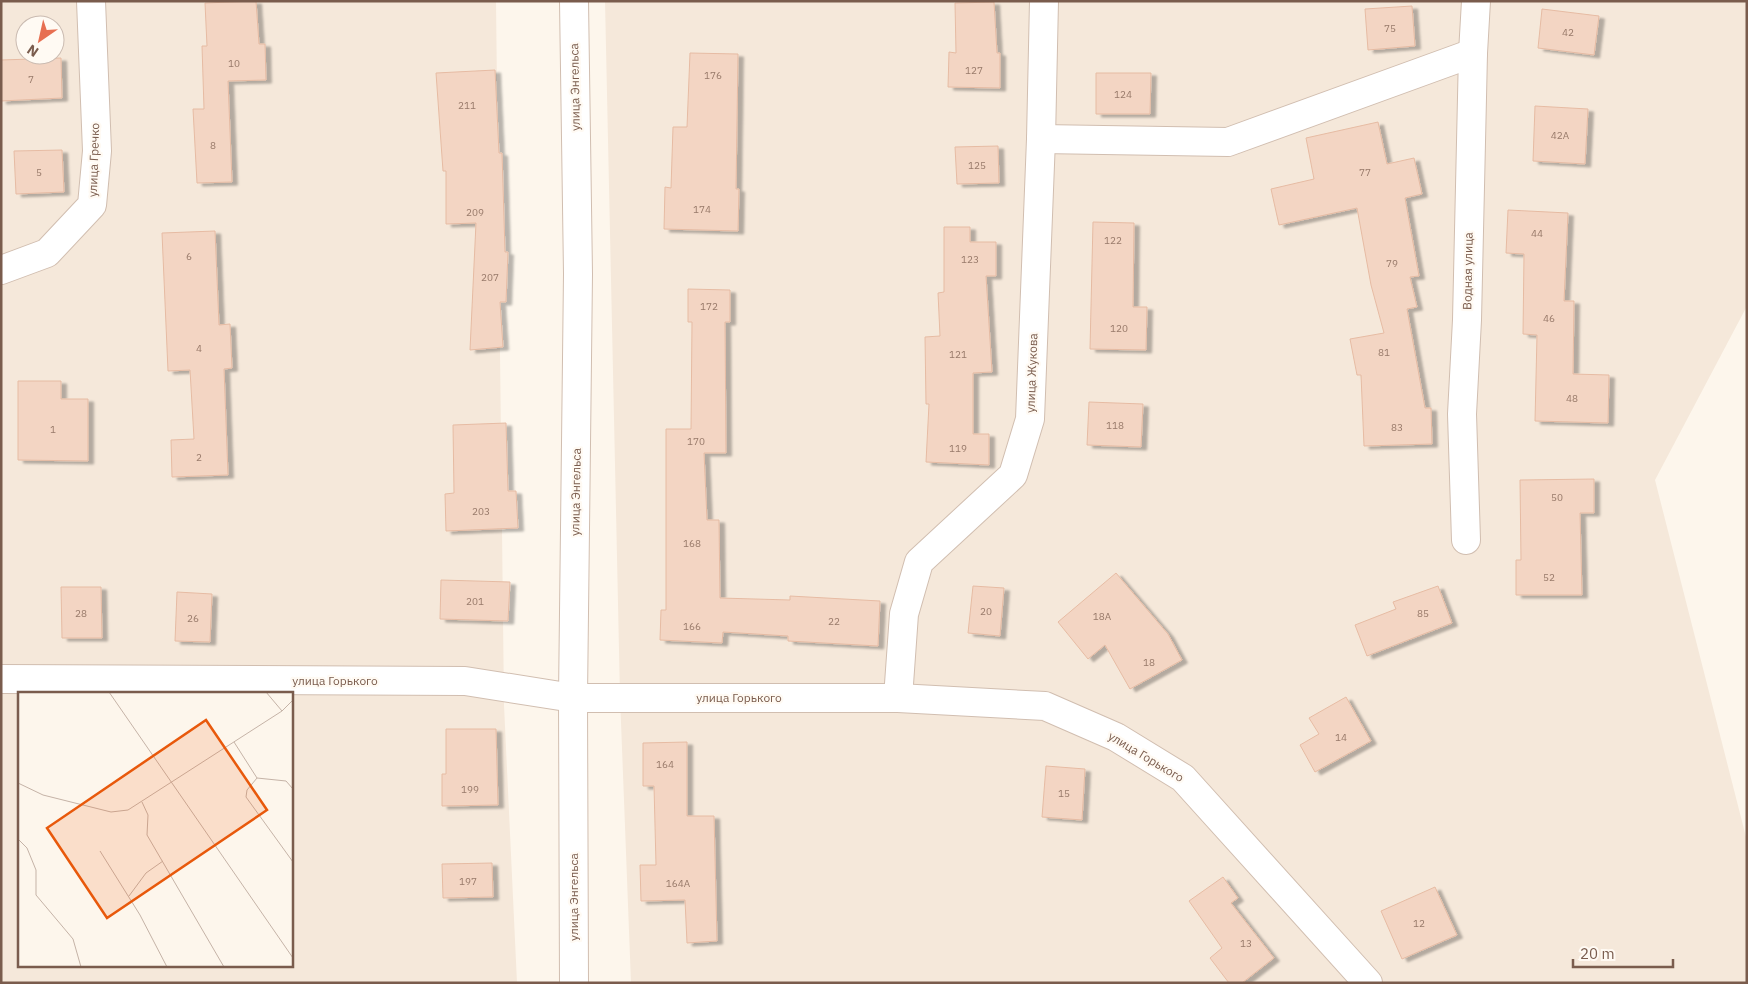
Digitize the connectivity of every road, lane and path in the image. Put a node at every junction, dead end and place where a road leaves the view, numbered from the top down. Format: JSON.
{"nodes":[{"id":1,"x":90,"y":1,"type":"edge"},
{"id":2,"x":574,"y":1,"type":"edge"},
{"id":3,"x":1044,"y":1,"type":"edge"},
{"id":4,"x":1476,"y":1,"type":"edge"},
{"id":5,"x":1473,"y":53,"type":"junction"},
{"id":6,"x":1042,"y":139,"type":"junction"},
{"id":7,"x":1,"y":270,"type":"edge"},
{"id":8,"x":1466,"y":540,"type":"dead end"},
{"id":9,"x":1,"y":679,"type":"edge"},
{"id":10,"x":573,"y":698,"type":"junction"},
{"id":11,"x":898,"y":698,"type":"junction"},
{"id":12,"x":574,"y":983,"type":"edge"},
{"id":13,"x":1368,"y":983,"type":"edge"}],
"edges":[{"from":1,"to":7,"type":"street","name":"улица Гречко"},
{"from":2,"to":10,"type":"street","name":"улица Энгельса"},
{"from":3,"to":6,"type":"street","name":"улица Жукова"},
{"from":4,"to":5,"type":"street","name":"Водная улица"},
{"from":5,"to":6,"type":"street"},
{"from":5,"to":8,"type":"street","name":"Водная улица"},
{"from":6,"to":11,"type":"street","name":"улица Жукова"},
{"from":9,"to":10,"type":"street","name":"улица Горького"},
{"from":10,"to":11,"type":"street","name":"улица Горького"},
{"from":10,"to":12,"type":"street","name":"улица Энгельса"},
{"from":11,"to":13,"type":"street","name":"улица Горького"}]}
